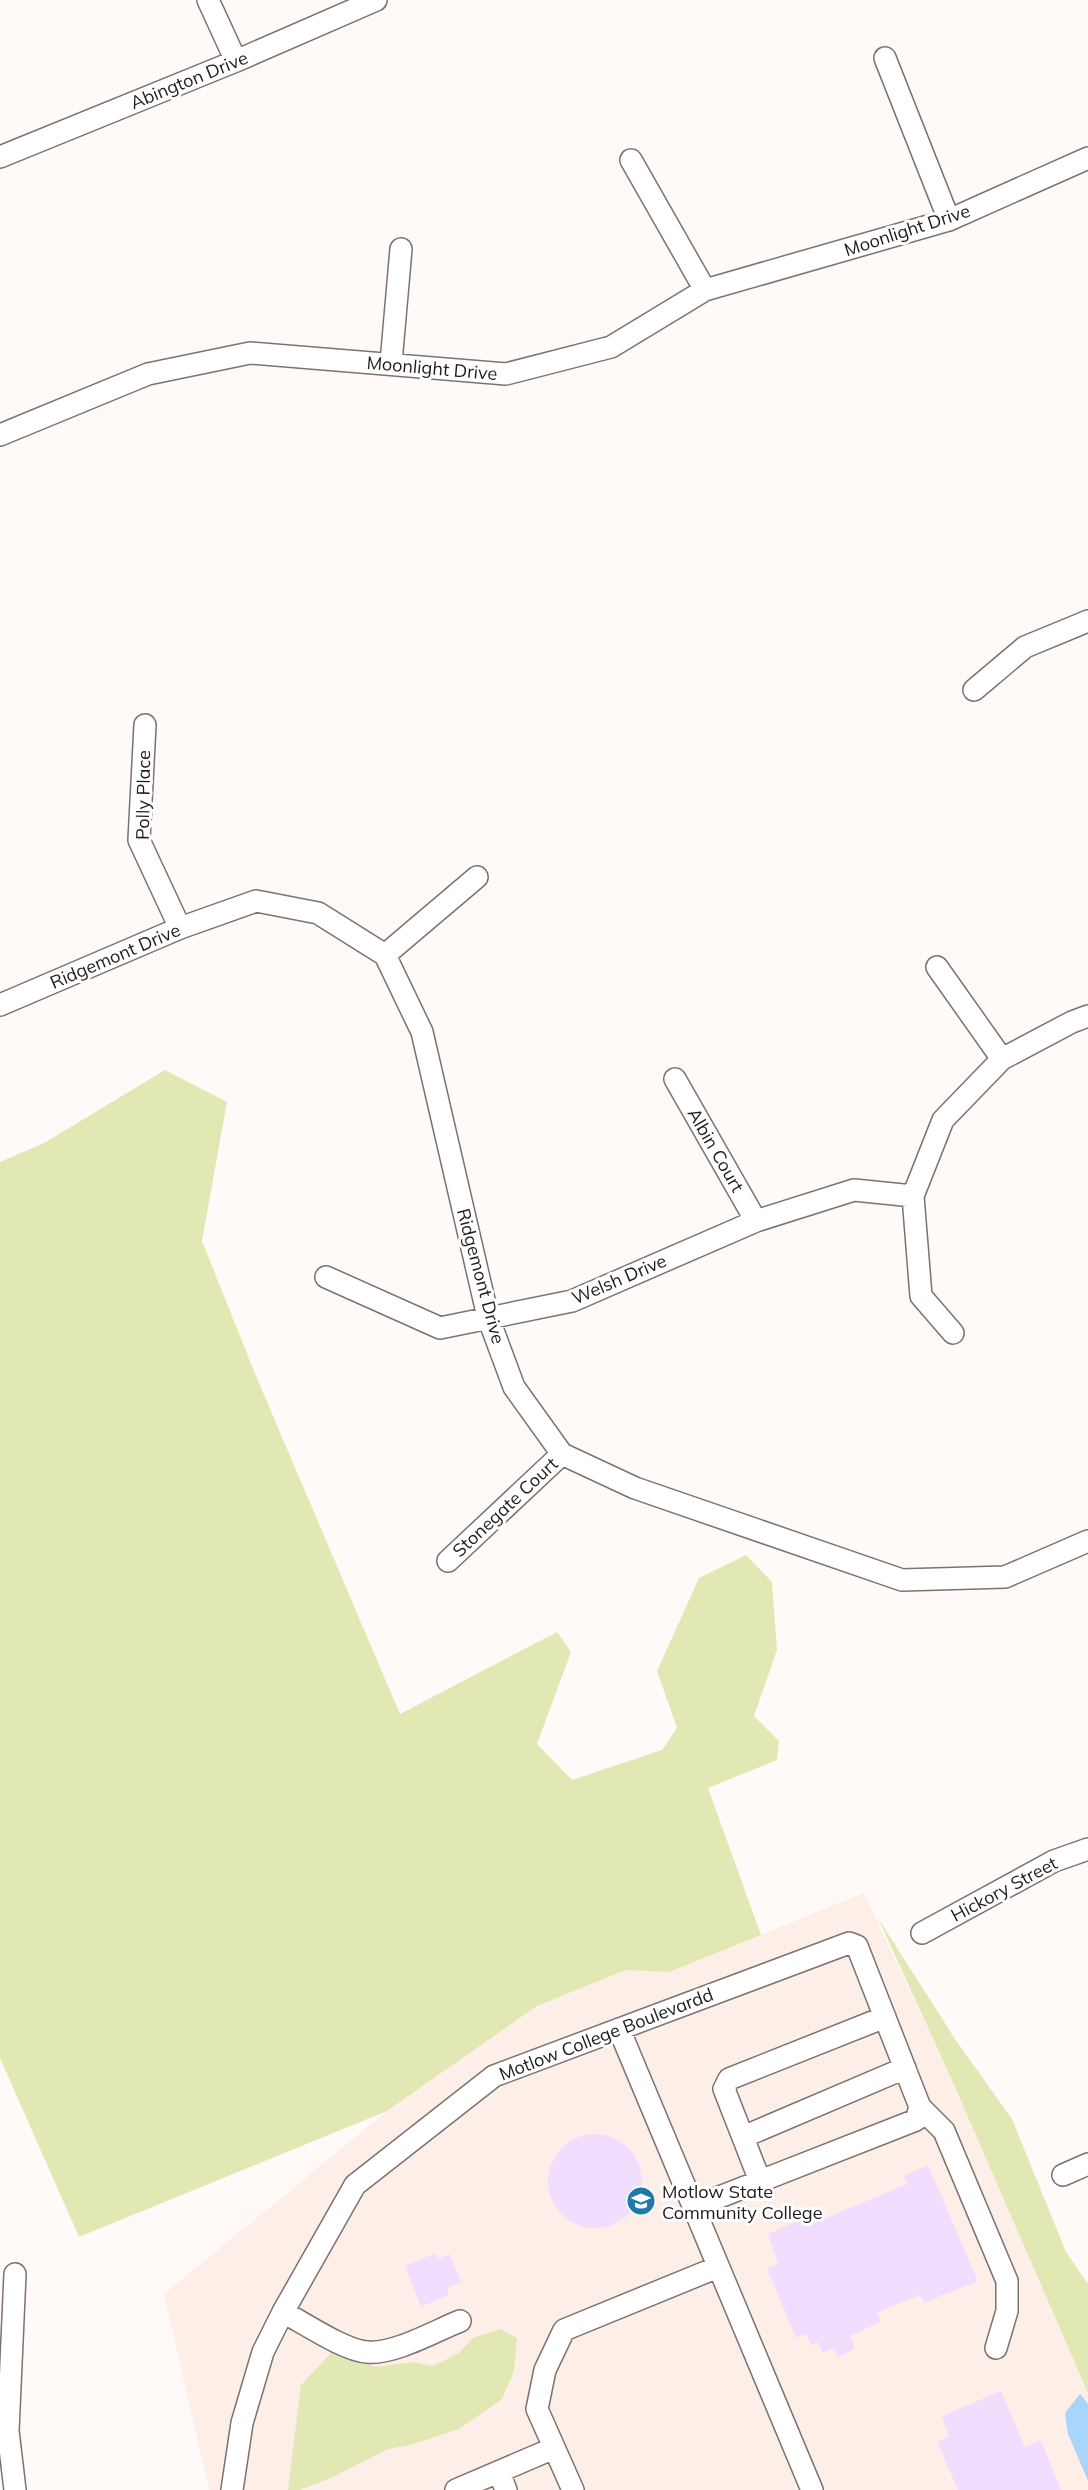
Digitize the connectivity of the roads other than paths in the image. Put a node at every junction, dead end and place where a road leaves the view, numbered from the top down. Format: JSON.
{"nodes":[{"id":1,"x":208,"y":0,"type":"edge"},
{"id":2,"x":376,"y":0,"type":"edge"},
{"id":3,"x":885,"y":58,"type":"dead end"},
{"id":4,"x":236,"y":62,"type":"junction"},
{"id":5,"x":0,"y":156,"type":"edge"},
{"id":6,"x":1088,"y":158,"type":"edge"},
{"id":7,"x":631,"y":160,"type":"dead end"},
{"id":8,"x":949,"y":220,"type":"junction"},
{"id":9,"x":401,"y":249,"type":"dead end"},
{"id":10,"x":705,"y":290,"type":"junction"},
{"id":11,"x":391,"y":363,"type":"junction"},
{"id":12,"x":0,"y":435,"type":"edge"},
{"id":13,"x":1088,"y":621,"type":"edge"},
{"id":14,"x":974,"y":690,"type":"dead end"},
{"id":15,"x":146,"y":725,"type":"dead end"},
{"id":16,"x":477,"y":877,"type":"dead end"},
{"id":17,"x":180,"y":928,"type":"junction"},
{"id":18,"x":385,"y":955,"type":"junction"},
{"id":19,"x":937,"y":966,"type":"dead end"},
{"id":20,"x":0,"y":1005,"type":"edge"},
{"id":21,"x":1088,"y":1016,"type":"edge"},
{"id":22,"x":1002,"y":1059,"type":"junction"},
{"id":23,"x":675,"y":1079,"type":"dead end"},
{"id":24,"x":913,"y":1196,"type":"junction"},
{"id":25,"x":756,"y":1221,"type":"junction"},
{"id":26,"x":326,"y":1277,"type":"dead end"},
{"id":27,"x":488,"y":1317,"type":"junction"},
{"id":28,"x":953,"y":1333,"type":"dead end"},
{"id":29,"x":561,"y":1454,"type":"junction"},
{"id":30,"x":1088,"y":1541,"type":"edge"},
{"id":31,"x":448,"y":1561,"type":"dead end"},
{"id":32,"x":1088,"y":1849,"type":"edge"},
{"id":33,"x":922,"y":1934,"type":"dead end"},
{"id":34,"x":885,"y":2017,"type":"junction"},
{"id":35,"x":619,"y":2029,"type":"junction"},
{"id":36,"x":905,"y":2068,"type":"junction"},
{"id":37,"x":920,"y":2107,"type":"junction"},
{"id":38,"x":743,"y":2137,"type":"junction"},
{"id":39,"x":1088,"y":2164,"type":"edge"},
{"id":40,"x":1063,"y":2175,"type":"dead end"},
{"id":41,"x":760,"y":2181,"type":"junction"},
{"id":42,"x":694,"y":2207,"type":"junction"},
{"id":43,"x":718,"y":2266,"type":"junction"},
{"id":44,"x":15,"y":2274,"type":"dead end"},
{"id":45,"x":283,"y":2312,"type":"junction"},
{"id":46,"x":460,"y":2321,"type":"dead end"},
{"id":47,"x":996,"y":2348,"type":"dead end"},
{"id":48,"x":4,"y":2432,"type":"edge"},
{"id":49,"x":554,"y":2448,"type":"junction"},
{"id":50,"x":503,"y":2481,"type":"edge"},
{"id":51,"x":15,"y":2490,"type":"edge"},
{"id":52,"x":232,"y":2490,"type":"edge"},
{"id":53,"x":456,"y":2490,"type":"edge"},
{"id":54,"x":573,"y":2490,"type":"edge"},
{"id":55,"x":812,"y":2490,"type":"edge"}],
"edges":[{"from":1,"to":4,"type":"street"},
{"from":2,"to":4,"type":"street","name":"Abington Drive"},
{"from":3,"to":8,"type":"street"},
{"from":4,"to":5,"type":"street","name":"Abington Drive"},
{"from":6,"to":8,"type":"street","name":"Moonlight Drive"},
{"from":7,"to":10,"type":"street"},
{"from":8,"to":10,"type":"street","name":"Moonlight Drive"},
{"from":9,"to":11,"type":"street"},
{"from":10,"to":11,"type":"street","name":"Moonlight Drive"},
{"from":11,"to":12,"type":"street","name":"Moonlight Drive"},
{"from":13,"to":14,"type":"street"},
{"from":15,"to":17,"type":"street","name":"Polly Place"},
{"from":16,"to":18,"type":"street"},
{"from":17,"to":18,"type":"street","name":"Ridgemont Drive"},
{"from":17,"to":20,"type":"street","name":"Ridgemont Drive"},
{"from":18,"to":27,"type":"street","name":"Ridgemont Drive"},
{"from":19,"to":22,"type":"street"},
{"from":21,"to":22,"type":"street"},
{"from":22,"to":24,"type":"street"},
{"from":23,"to":25,"type":"street","name":"Albin Court"},
{"from":24,"to":25,"type":"street","name":"Welsh Drive"},
{"from":24,"to":28,"type":"street"},
{"from":25,"to":27,"type":"street","name":"Welsh Drive"},
{"from":26,"to":27,"type":"street","name":"Welsh Drive"},
{"from":27,"to":29,"type":"street","name":"Ridgemont Drive"},
{"from":29,"to":30,"type":"street"},
{"from":29,"to":31,"type":"street","name":"Stonegate Court"},
{"from":32,"to":33,"type":"street","name":"Hickory Street"},
{"from":34,"to":35,"type":"street","name":"Motlow College Boulevardd"},
{"from":34,"to":36,"type":"street"},
{"from":34,"to":38,"type":"street"},
{"from":35,"to":42,"type":"street"},
{"from":35,"to":45,"type":"street","name":"Motlow College Boulevardd"},
{"from":36,"to":37,"type":"street"},
{"from":36,"to":38,"type":"street"},
{"from":37,"to":41,"type":"street"},
{"from":37,"to":47,"type":"street"},
{"from":38,"to":41,"type":"street"},
{"from":39,"to":40,"type":"street"},
{"from":41,"to":42,"type":"street"},
{"from":42,"to":43,"type":"street"},
{"from":43,"to":49,"type":"street"},
{"from":43,"to":55,"type":"street"},
{"from":44,"to":48,"type":"street"},
{"from":45,"to":46,"type":"street"},
{"from":45,"to":52,"type":"street","name":"Motlow College Boulevardd"},
{"from":48,"to":51,"type":"street"},
{"from":49,"to":50,"type":"street"},
{"from":49,"to":54,"type":"street"},
{"from":50,"to":53,"type":"street"}]}
